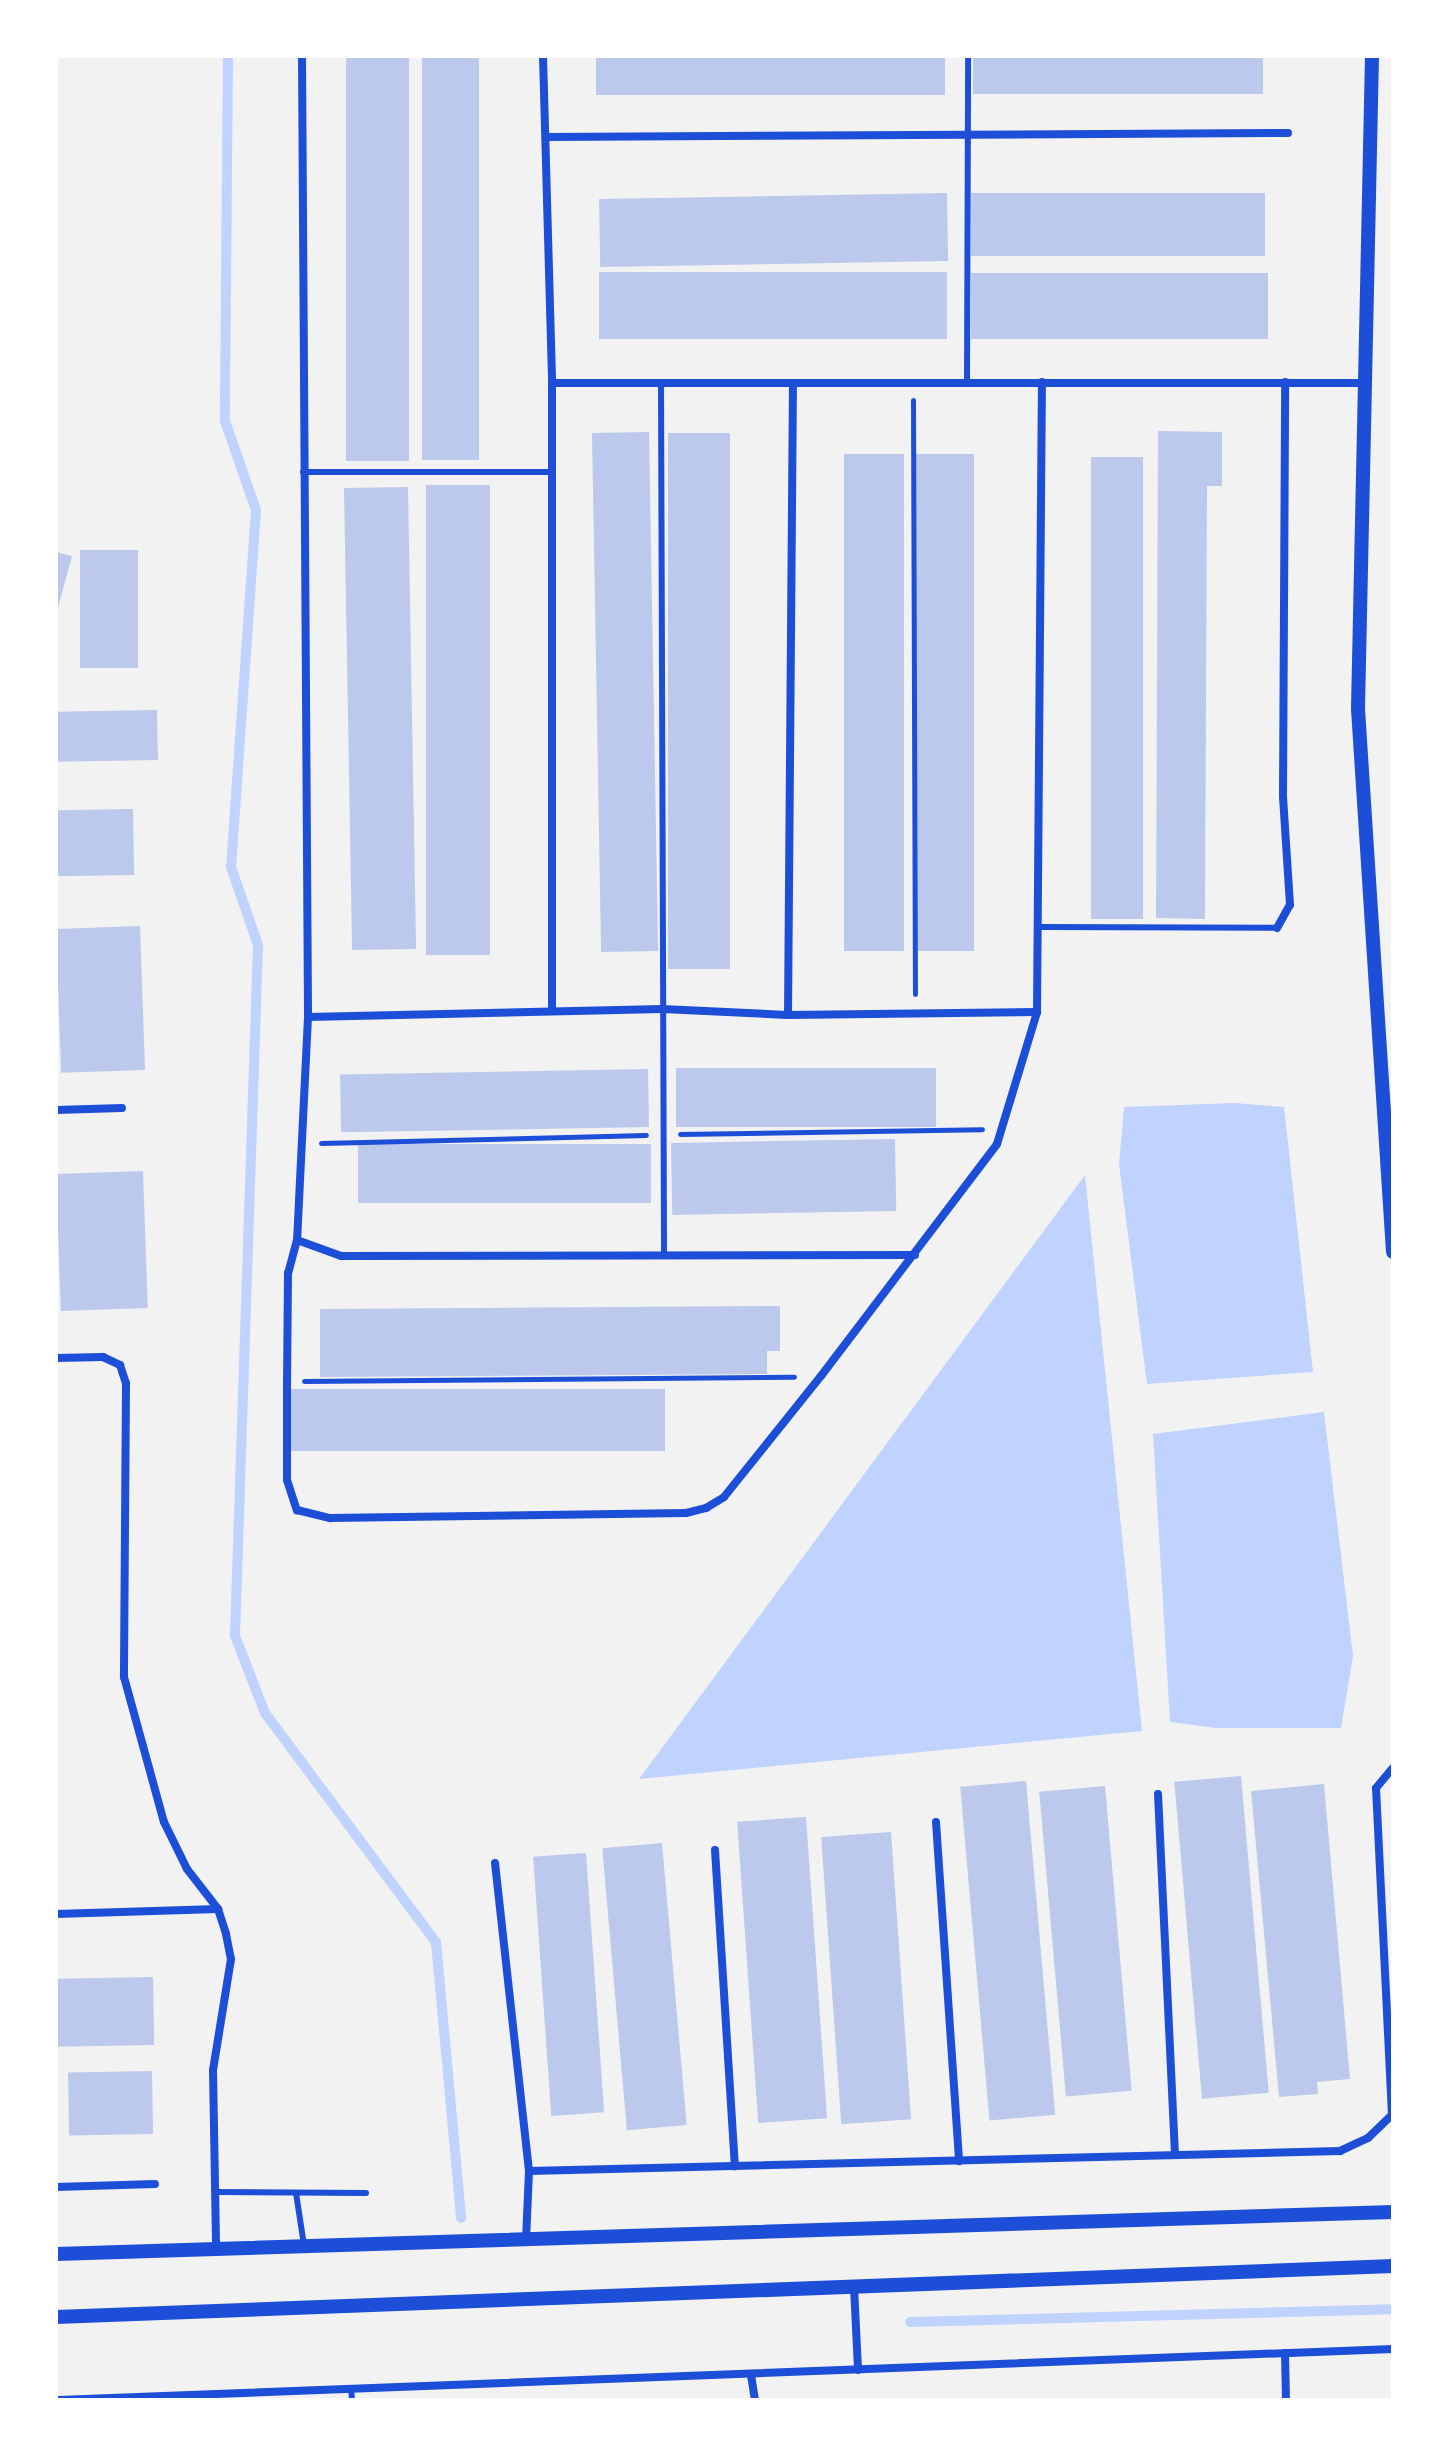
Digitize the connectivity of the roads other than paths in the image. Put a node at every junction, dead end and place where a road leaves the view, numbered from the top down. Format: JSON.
{"nodes":[{"id":1,"x":302,"y":56,"type":"edge"},
{"id":2,"x":543,"y":56,"type":"edge"},
{"id":3,"x":968,"y":56,"type":"edge"},
{"id":4,"x":1372,"y":56,"type":"edge"},
{"id":5,"x":968,"y":133,"type":"junction"},
{"id":6,"x":1288,"y":133,"type":"dead end"},
{"id":7,"x":546,"y":137,"type":"junction"},
{"id":8,"x":967,"y":380,"type":"junction"},
{"id":9,"x":1042,"y":382,"type":"junction"},
{"id":10,"x":1285,"y":382,"type":"junction"},
{"id":11,"x":552,"y":383,"type":"junction"},
{"id":12,"x":661,"y":383,"type":"junction"},
{"id":13,"x":793,"y":383,"type":"junction"},
{"id":14,"x":1366,"y":383,"type":"junction"},
{"id":15,"x":303,"y":472,"type":"junction"},
{"id":16,"x":550,"y":472,"type":"junction"},
{"id":17,"x":1040,"y":927,"type":"junction"},
{"id":18,"x":1277,"y":928,"type":"joint"},
{"id":19,"x":662,"y":1009,"type":"junction"},
{"id":20,"x":552,"y":1011,"type":"junction"},
{"id":21,"x":1037,"y":1012,"type":"junction"},
{"id":22,"x":788,"y":1015,"type":"junction"},
{"id":23,"x":308,"y":1017,"type":"junction"},
{"id":24,"x":122,"y":1108,"type":"dead end"},
{"id":25,"x":56,"y":1110,"type":"edge"},
{"id":26,"x":1389,"y":1159,"type":"edge"},
{"id":27,"x":297,"y":1240,"type":"junction"},
{"id":28,"x":1393,"y":1252,"type":"edge"},
{"id":29,"x":664,"y":1255,"type":"junction"},
{"id":30,"x":915,"y":1255,"type":"junction"},
{"id":31,"x":56,"y":1358,"type":"edge"},
{"id":32,"x":1393,"y":1768,"type":"edge"},
{"id":33,"x":1158,"y":1794,"type":"dead end"},
{"id":34,"x":936,"y":1822,"type":"dead end"},
{"id":35,"x":715,"y":1850,"type":"dead end"},
{"id":36,"x":495,"y":1863,"type":"dead end"},
{"id":37,"x":218,"y":1909,"type":"junction"},
{"id":38,"x":56,"y":1914,"type":"edge"},
{"id":39,"x":1175,"y":2155,"type":"junction"},
{"id":40,"x":959,"y":2161,"type":"junction"},
{"id":41,"x":735,"y":2166,"type":"junction"},
{"id":42,"x":529,"y":2171,"type":"junction"},
{"id":43,"x":155,"y":2184,"type":"dead end"},
{"id":44,"x":56,"y":2187,"type":"edge"},
{"id":45,"x":216,"y":2192,"type":"junction"},
{"id":46,"x":296,"y":2193,"type":"junction"},
{"id":47,"x":366,"y":2193,"type":"dead end"},
{"id":48,"x":1393,"y":2212,"type":"edge"},
{"id":49,"x":526,"y":2242,"type":"junction"},
{"id":50,"x":305,"y":2249,"type":"junction"},
{"id":51,"x":216,"y":2250,"type":"junction"},
{"id":52,"x":56,"y":2254,"type":"edge"},
{"id":53,"x":1393,"y":2266,"type":"edge"},
{"id":54,"x":854,"y":2287,"type":"junction"},
{"id":55,"x":56,"y":2317,"type":"edge"},
{"id":56,"x":1393,"y":2349,"type":"edge"},
{"id":57,"x":1285,"y":2353,"type":"junction"},
{"id":58,"x":858,"y":2370,"type":"junction"},
{"id":59,"x":751,"y":2375,"type":"junction"},
{"id":60,"x":351,"y":2388,"type":"junction"},
{"id":61,"x":224,"y":2396,"type":"edge"},
{"id":62,"x":58,"y":2400,"type":"edge"},
{"id":63,"x":352,"y":2400,"type":"edge"},
{"id":64,"x":755,"y":2400,"type":"edge"},
{"id":65,"x":1286,"y":2400,"type":"edge"}],
"edges":[{"from":1,"to":15,"type":"street"},
{"from":2,"to":7,"type":"street"},
{"from":3,"to":5,"type":"lane"},
{"from":4,"to":14,"type":"street"},
{"from":5,"to":6,"type":"street"},
{"from":5,"to":7,"type":"street"},
{"from":5,"to":8,"type":"lane"},
{"from":7,"to":11,"type":"street"},
{"from":8,"to":9,"type":"street"},
{"from":8,"to":13,"type":"street"},
{"from":9,"to":10,"type":"street"},
{"from":9,"to":17,"type":"street"},
{"from":10,"to":14,"type":"street"},
{"from":10,"to":18,"type":"street"},
{"from":11,"to":12,"type":"street"},
{"from":11,"to":16,"type":"street"},
{"from":12,"to":13,"type":"street"},
{"from":12,"to":19,"type":"lane"},
{"from":13,"to":22,"type":"street"},
{"from":14,"to":26,"type":"street"},
{"from":15,"to":16,"type":"lane"},
{"from":15,"to":23,"type":"street"},
{"from":16,"to":20,"type":"street"},
{"from":17,"to":18,"type":"lane"},
{"from":17,"to":21,"type":"street"},
{"from":19,"to":20,"type":"street"},
{"from":19,"to":22,"type":"street"},
{"from":19,"to":29,"type":"lane"},
{"from":20,"to":23,"type":"street"},
{"from":21,"to":22,"type":"street"},
{"from":21,"to":30,"type":"street"},
{"from":23,"to":27,"type":"street"},
{"from":24,"to":25,"type":"street"},
{"from":26,"to":28,"type":"street"},
{"from":27,"to":29,"type":"street"},
{"from":27,"to":30,"type":"street"},
{"from":29,"to":30,"type":"street"},
{"from":31,"to":37,"type":"street"},
{"from":32,"to":39,"type":"street"},
{"from":33,"to":39,"type":"street"},
{"from":34,"to":40,"type":"street"},
{"from":35,"to":41,"type":"street"},
{"from":36,"to":42,"type":"street"},
{"from":37,"to":38,"type":"street"},
{"from":37,"to":45,"type":"street"},
{"from":39,"to":40,"type":"street"},
{"from":40,"to":41,"type":"street"},
{"from":41,"to":42,"type":"street"},
{"from":42,"to":49,"type":"street"},
{"from":43,"to":44,"type":"street"},
{"from":45,"to":46,"type":"lane"},
{"from":45,"to":51,"type":"street"},
{"from":46,"to":47,"type":"lane"},
{"from":46,"to":50,"type":"lane"},
{"from":48,"to":49,"type":"street"},
{"from":49,"to":50,"type":"street"},
{"from":50,"to":51,"type":"street"},
{"from":51,"to":52,"type":"street"},
{"from":53,"to":54,"type":"street"},
{"from":54,"to":55,"type":"street"},
{"from":54,"to":58,"type":"street"},
{"from":56,"to":57,"type":"street"},
{"from":57,"to":58,"type":"street"},
{"from":57,"to":65,"type":"street"},
{"from":58,"to":59,"type":"street"},
{"from":59,"to":60,"type":"street"},
{"from":59,"to":64,"type":"street"},
{"from":60,"to":61,"type":"street"},
{"from":60,"to":63,"type":"lane"},
{"from":61,"to":62,"type":"street"}]}
